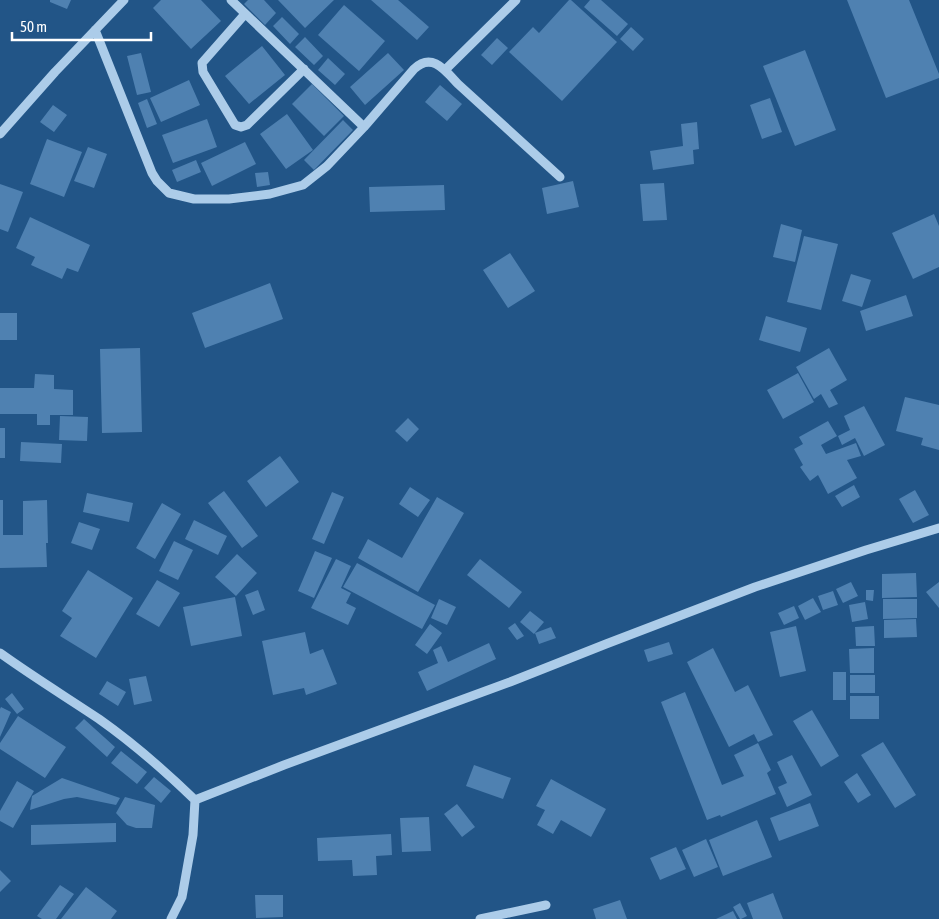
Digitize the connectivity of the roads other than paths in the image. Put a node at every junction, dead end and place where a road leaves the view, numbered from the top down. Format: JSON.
{"nodes":[{"id":1,"x":124,"y":0,"type":"edge"},
{"id":2,"x":231,"y":0,"type":"edge"},
{"id":3,"x":516,"y":0,"type":"edge"},
{"id":4,"x":245,"y":14,"type":"junction"},
{"id":5,"x":95,"y":30,"type":"junction"},
{"id":6,"x":304,"y":69,"type":"junction"},
{"id":7,"x":445,"y":70,"type":"junction"},
{"id":8,"x":364,"y":127,"type":"junction"},
{"id":9,"x":0,"y":134,"type":"edge"},
{"id":10,"x":560,"y":177,"type":"dead end"},
{"id":11,"x":939,"y":528,"type":"edge"},
{"id":12,"x":0,"y":653,"type":"edge"},
{"id":13,"x":195,"y":800,"type":"junction"},
{"id":14,"x":546,"y":905,"type":"dead end"},
{"id":15,"x":171,"y":919,"type":"edge"},
{"id":16,"x":480,"y":919,"type":"edge"}],
"edges":[{"from":1,"to":5,"type":"street"},
{"from":2,"to":4,"type":"street"},
{"from":3,"to":7,"type":"street"},
{"from":4,"to":6,"type":"street"},
{"from":4,"to":6,"type":"street"},
{"from":5,"to":8,"type":"street"},
{"from":5,"to":9,"type":"street"},
{"from":6,"to":8,"type":"street"},
{"from":7,"to":8,"type":"street"},
{"from":7,"to":10,"type":"street"},
{"from":11,"to":13,"type":"street"},
{"from":12,"to":13,"type":"street"},
{"from":13,"to":15,"type":"street"},
{"from":14,"to":16,"type":"street"}]}
